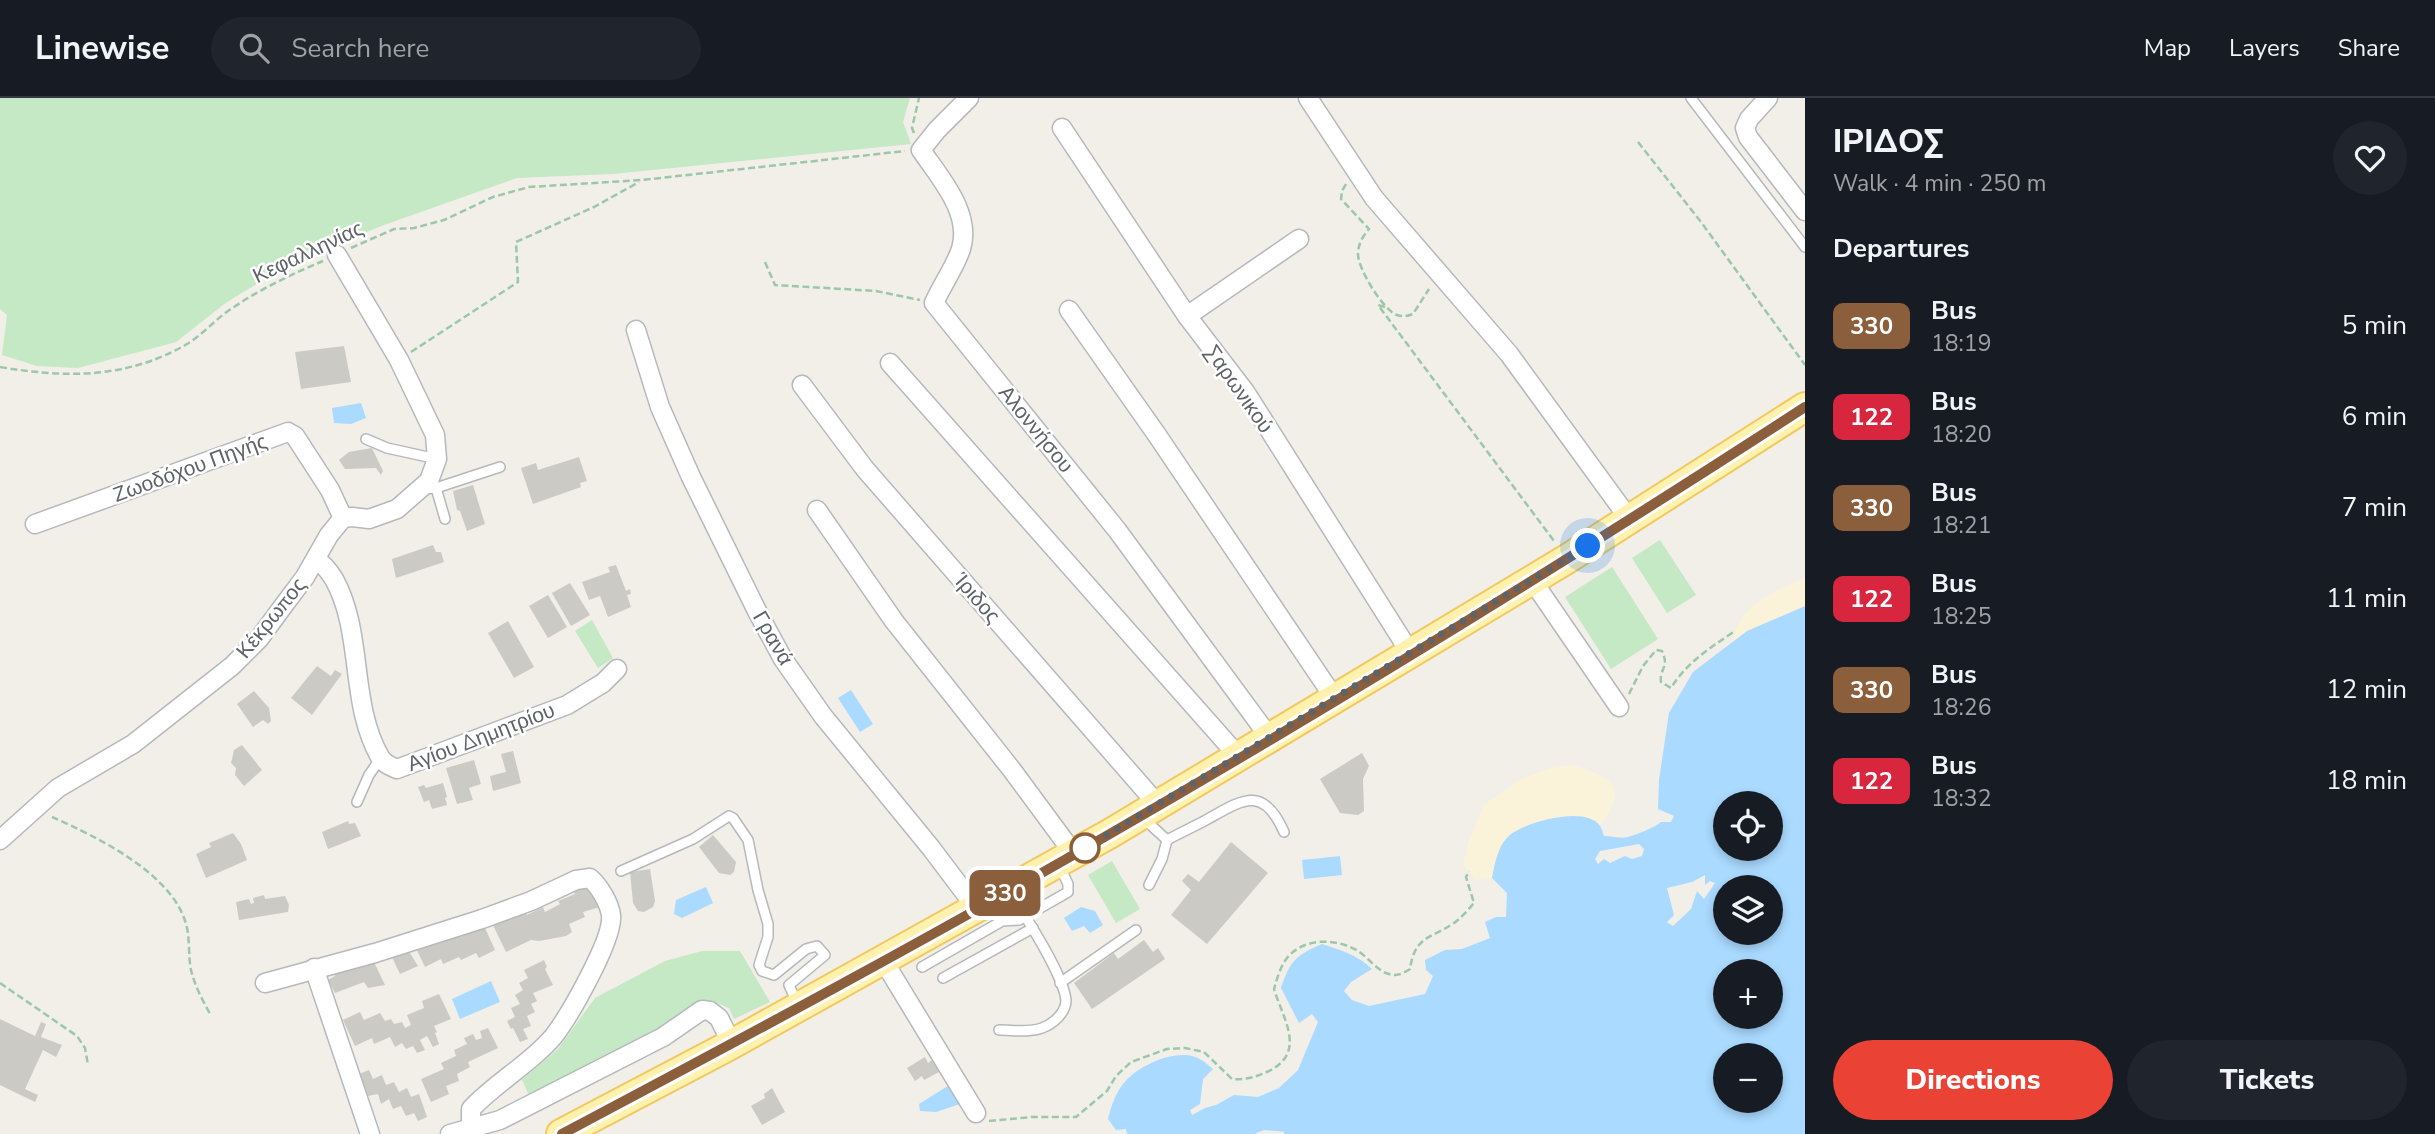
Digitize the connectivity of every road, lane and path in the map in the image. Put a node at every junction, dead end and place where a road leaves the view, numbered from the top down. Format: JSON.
{"nodes":[{"id":1,"x":919,"y":98,"type":"edge"},
{"id":2,"x":969,"y":98,"type":"edge"},
{"id":3,"x":1690,"y":98,"type":"edge"},
{"id":4,"x":1768,"y":98,"type":"edge"},
{"id":5,"x":1317,"y":102,"type":"edge"},
{"id":6,"x":1062,"y":128,"type":"dead end"},
{"id":7,"x":1638,"y":142,"type":"dead end"},
{"id":8,"x":921,"y":150,"type":"junction"},
{"id":9,"x":1357,"y":171,"type":"junction"},
{"id":10,"x":642,"y":180,"type":"junction"},
{"id":11,"x":1805,"y":211,"type":"edge"},
{"id":12,"x":1299,"y":239,"type":"dead end"},
{"id":13,"x":1805,"y":247,"type":"edge"},
{"id":14,"x":337,"y":255,"type":"junction"},
{"id":15,"x":765,"y":262,"type":"dead end"},
{"id":16,"x":1441,"y":274,"type":"junction"},
{"id":17,"x":934,"y":303,"type":"junction"},
{"id":18,"x":1385,"y":307,"type":"junction"},
{"id":19,"x":1069,"y":310,"type":"dead end"},
{"id":20,"x":1187,"y":316,"type":"junction"},
{"id":21,"x":636,"y":330,"type":"dead end"},
{"id":22,"x":399,"y":360,"type":"junction"},
{"id":23,"x":890,"y":363,"type":"dead end"},
{"id":24,"x":1805,"y":365,"type":"edge"},
{"id":25,"x":0,"y":367,"type":"edge"},
{"id":26,"x":802,"y":385,"type":"dead end"},
{"id":27,"x":1805,"y":407,"type":"edge"},
{"id":28,"x":366,"y":439,"type":"dead end"},
{"id":29,"x":438,"y":459,"type":"junction"},
{"id":30,"x":500,"y":467,"type":"dead end"},
{"id":31,"x":428,"y":489,"type":"junction"},
{"id":32,"x":817,"y":510,"type":"dead end"},
{"id":33,"x":343,"y":519,"type":"junction"},
{"id":34,"x":444,"y":519,"type":"dead end"},
{"id":35,"x":1630,"y":520,"type":"junction"},
{"id":36,"x":35,"y":524,"type":"dead end"},
{"id":37,"x":316,"y":559,"type":"junction"},
{"id":38,"x":1567,"y":559,"type":"junction"},
{"id":39,"x":1532,"y":580,"type":"junction"},
{"id":40,"x":1735,"y":631,"type":"dead end"},
{"id":41,"x":1411,"y":654,"type":"junction"},
{"id":42,"x":617,"y":669,"type":"dead end"},
{"id":43,"x":1335,"y":699,"type":"junction"},
{"id":44,"x":1619,"y":707,"type":"joint"},
{"id":45,"x":1270,"y":738,"type":"junction"},
{"id":46,"x":1240,"y":757,"type":"junction"},
{"id":47,"x":380,"y":759,"type":"junction"},
{"id":48,"x":357,"y":803,"type":"dead end"},
{"id":49,"x":34,"y":808,"type":"junction"},
{"id":50,"x":1149,"y":811,"type":"junction"},
{"id":51,"x":1284,"y":832,"type":"dead end"},
{"id":52,"x":0,"y":839,"type":"edge"},
{"id":53,"x":1167,"y":840,"type":"junction"},
{"id":54,"x":1066,"y":858,"type":"junction"},
{"id":55,"x":621,"y":871,"type":"dead end"},
{"id":56,"x":1469,"y":871,"type":"dead end"},
{"id":57,"x":1149,"y":885,"type":"dead end"},
{"id":58,"x":976,"y":909,"type":"junction"},
{"id":59,"x":1025,"y":916,"type":"junction"},
{"id":60,"x":1033,"y":928,"type":"junction"},
{"id":61,"x":1136,"y":930,"type":"dead end"},
{"id":62,"x":883,"y":960,"type":"junction"},
{"id":63,"x":922,"y":967,"type":"dead end"},
{"id":64,"x":314,"y":968,"type":"junction"},
{"id":65,"x":943,"y":978,"type":"dead end"},
{"id":66,"x":265,"y":983,"type":"dead end"},
{"id":67,"x":1060,"y":983,"type":"junction"},
{"id":68,"x":0,"y":984,"type":"edge"},
{"id":69,"x":799,"y":1007,"type":"junction"},
{"id":70,"x":211,"y":1016,"type":"dead end"},
{"id":71,"x":999,"y":1030,"type":"dead end"},
{"id":72,"x":732,"y":1044,"type":"junction"},
{"id":73,"x":88,"y":1065,"type":"dead end"},
{"id":74,"x":976,"y":1113,"type":"joint"},
{"id":75,"x":471,"y":1129,"type":"junction"},
{"id":76,"x":370,"y":1134,"type":"edge"},
{"id":77,"x":450,"y":1134,"type":"edge"},
{"id":78,"x":561,"y":1134,"type":"edge"}],
"edges":[{"from":1,"to":8,"type":"path"},
{"from":2,"to":8,"type":"street"},
{"from":3,"to":13,"type":"lane"},
{"from":4,"to":11,"type":"street"},
{"from":5,"to":9,"type":"street"},
{"from":6,"to":20,"type":"street","name":"Σαρωνικού"},
{"from":7,"to":24,"type":"path"},
{"from":8,"to":10,"type":"path","name":"Κεφαλληνίας"},
{"from":8,"to":17,"type":"street"},
{"from":9,"to":16,"type":"street"},
{"from":9,"to":18,"type":"path"},
{"from":10,"to":14,"type":"path","name":"Κεφαλληνίας"},
{"from":10,"to":22,"type":"path"},
{"from":12,"to":20,"type":"street"},
{"from":14,"to":22,"type":"street"},
{"from":14,"to":25,"type":"path","name":"Κεφαλληνίας"},
{"from":15,"to":17,"type":"path"},
{"from":16,"to":18,"type":"path"},
{"from":16,"to":35,"type":"street"},
{"from":17,"to":45,"type":"street","name":"Αλοννήσου"},
{"from":18,"to":38,"type":"path"},
{"from":19,"to":43,"type":"street"},
{"from":20,"to":41,"type":"street","name":"Σαρωνικού"},
{"from":21,"to":58,"type":"street","name":"Γρανά"},
{"from":22,"to":29,"type":"street"},
{"from":23,"to":46,"type":"street"},
{"from":26,"to":50,"type":"street","name":"Ίριδος"},
{"from":27,"to":35,"type":"main road"},
{"from":28,"to":29,"type":"lane"},
{"from":29,"to":31,"type":"street"},
{"from":30,"to":31,"type":"lane"},
{"from":31,"to":33,"type":"street"},
{"from":31,"to":34,"type":"lane"},
{"from":32,"to":54,"type":"street"},
{"from":33,"to":36,"type":"street","name":"Ζωοδόχου Πηγής"},
{"from":33,"to":37,"type":"street","name":"Κέκρωπος"},
{"from":35,"to":38,"type":"main road"},
{"from":37,"to":47,"type":"street","name":"Αγίου Δημητρίου"},
{"from":37,"to":49,"type":"street","name":"Κέκρωπος"},
{"from":38,"to":39,"type":"main road"},
{"from":39,"to":41,"type":"main road"},
{"from":39,"to":44,"type":"street"},
{"from":40,"to":44,"type":"path"},
{"from":41,"to":43,"type":"main road"},
{"from":42,"to":47,"type":"street","name":"Αγίου Δημητρίου"},
{"from":43,"to":45,"type":"main road"},
{"from":45,"to":46,"type":"main road"},
{"from":46,"to":50,"type":"main road"},
{"from":47,"to":48,"type":"lane"},
{"from":49,"to":52,"type":"street","name":"Κέκρωπος"},
{"from":49,"to":70,"type":"path"},
{"from":50,"to":53,"type":"lane"},
{"from":50,"to":54,"type":"main road"},
{"from":51,"to":53,"type":"lane"},
{"from":53,"to":57,"type":"lane"},
{"from":54,"to":58,"type":"main road"},
{"from":54,"to":59,"type":"lane"},
{"from":55,"to":69,"type":"lane"},
{"from":56,"to":74,"type":"path"},
{"from":58,"to":62,"type":"main road"},
{"from":59,"to":60,"type":"lane"},
{"from":59,"to":63,"type":"lane"},
{"from":60,"to":65,"type":"lane"},
{"from":60,"to":67,"type":"lane"},
{"from":61,"to":67,"type":"lane"},
{"from":62,"to":69,"type":"main road"},
{"from":62,"to":74,"type":"street"},
{"from":64,"to":66,"type":"street"},
{"from":64,"to":75,"type":"street"},
{"from":64,"to":76,"type":"street"},
{"from":67,"to":71,"type":"lane"},
{"from":68,"to":73,"type":"path"},
{"from":69,"to":72,"type":"main road"},
{"from":72,"to":75,"type":"street"},
{"from":72,"to":78,"type":"main road"},
{"from":75,"to":77,"type":"street"}]}
